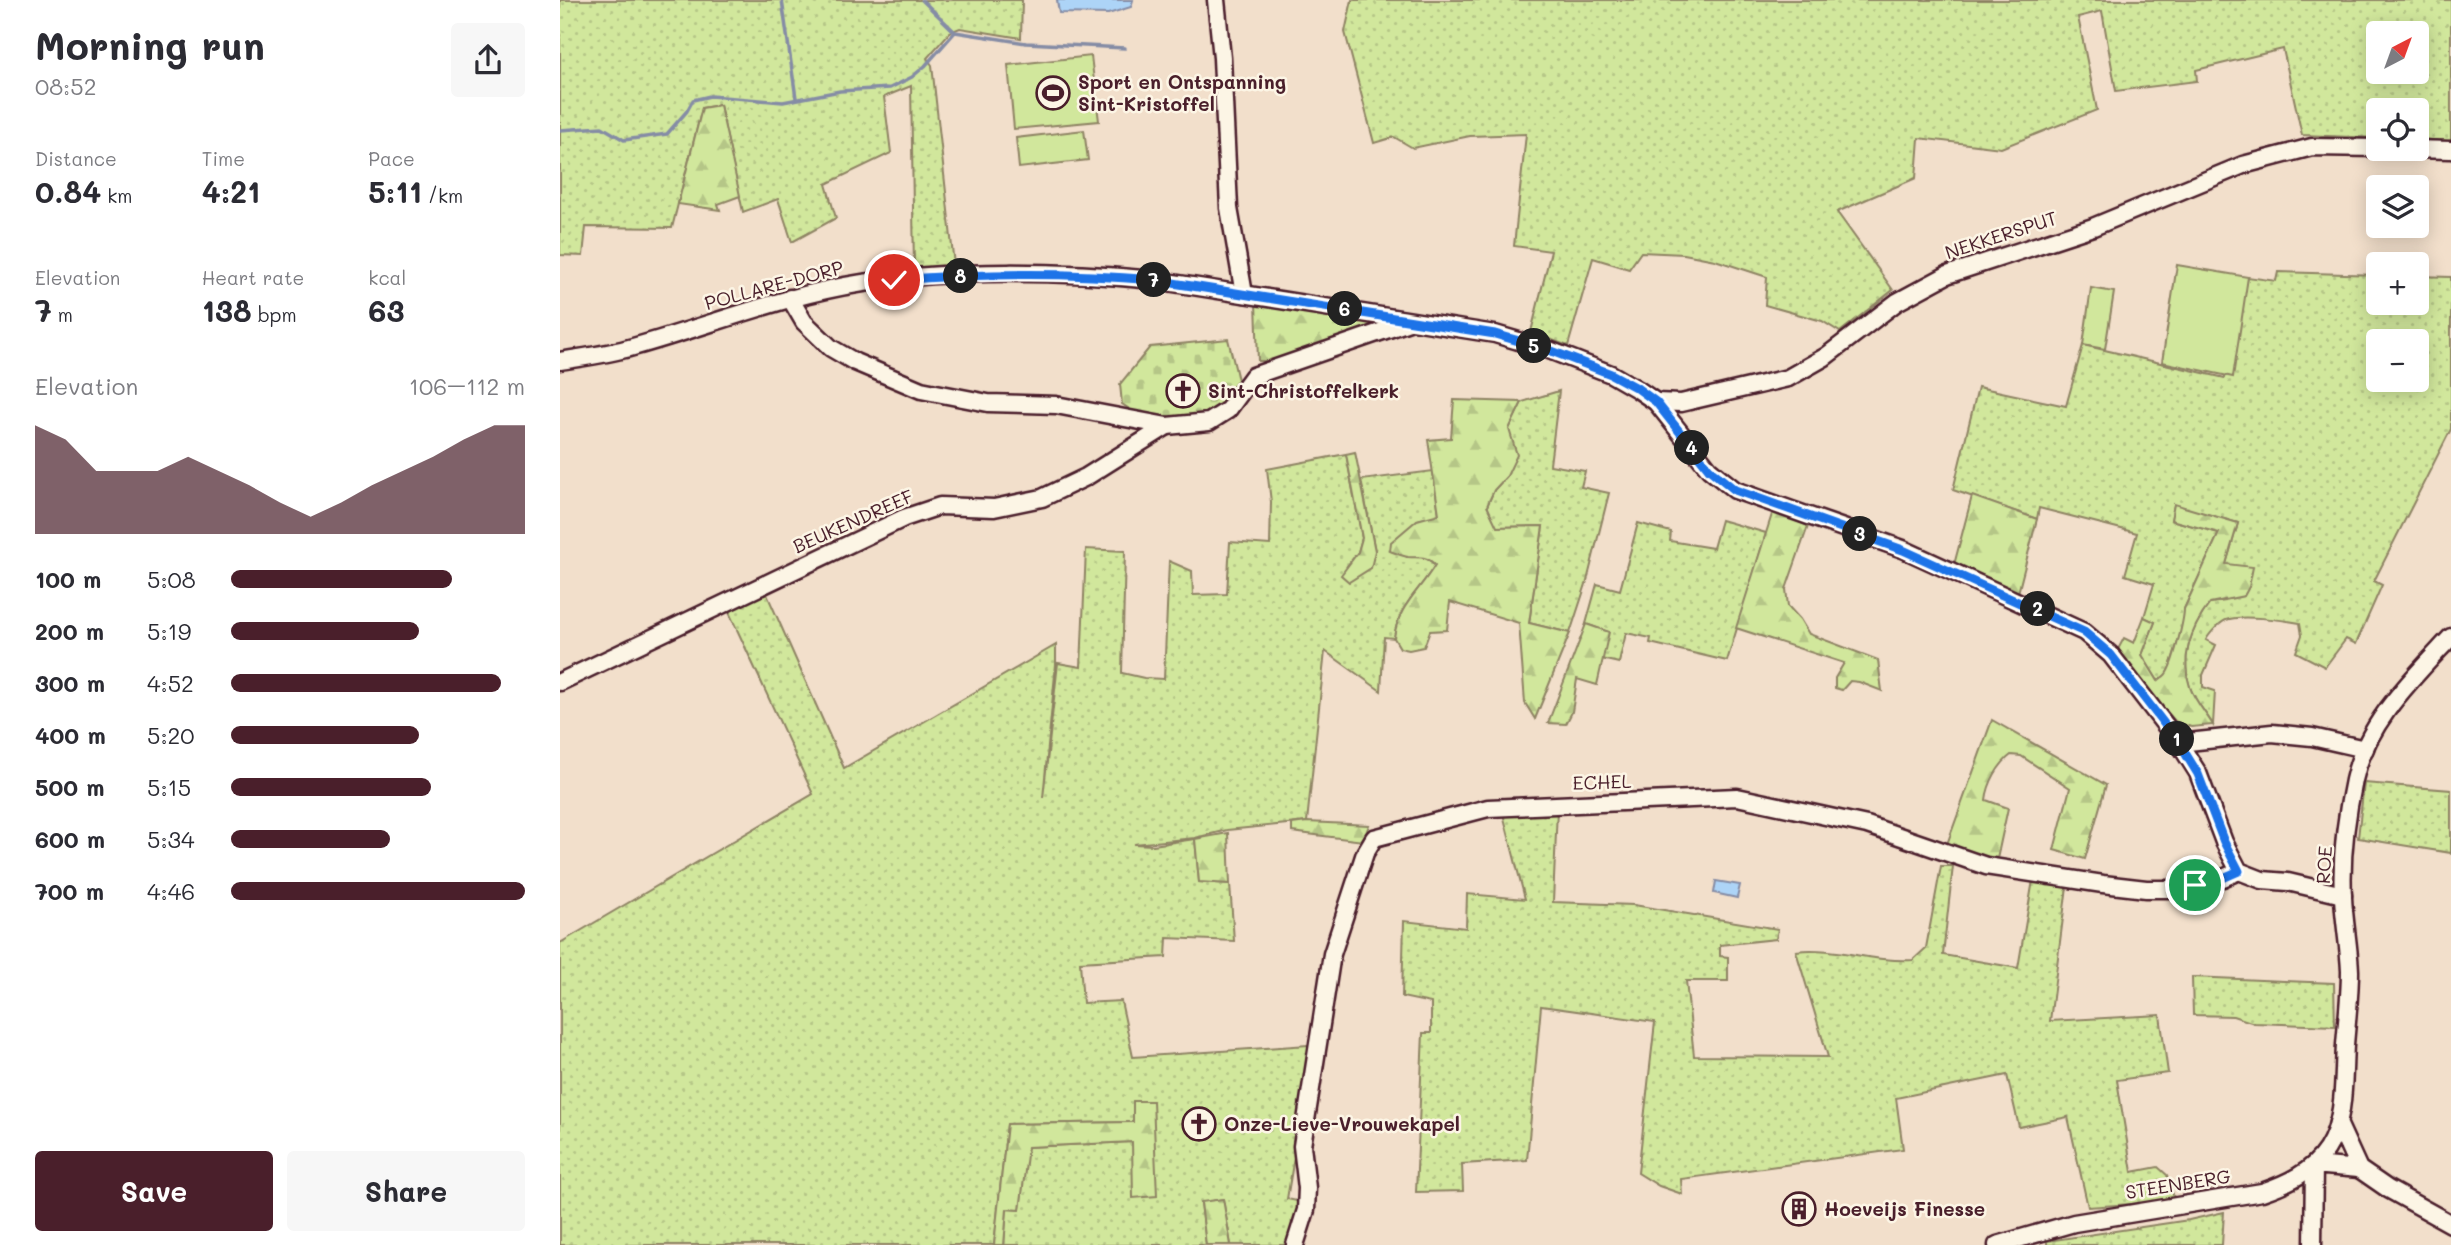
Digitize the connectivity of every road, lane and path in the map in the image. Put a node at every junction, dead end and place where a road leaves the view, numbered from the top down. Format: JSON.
{"nodes":[{"id":1,"x":1216,"y":0,"type":"edge"},
{"id":2,"x":2366,"y":148,"type":"edge"},
{"id":3,"x":2429,"y":149,"type":"edge"},
{"id":4,"x":2451,"y":150,"type":"edge"},
{"id":5,"x":1244,"y":294,"type":"junction"},
{"id":6,"x":790,"y":298,"type":"junction"},
{"id":7,"x":1412,"y":321,"type":"junction"},
{"id":8,"x":560,"y":361,"type":"edge"},
{"id":9,"x":1656,"y":402,"type":"junction"},
{"id":10,"x":1167,"y":426,"type":"junction"},
{"id":11,"x":2451,"y":636,"type":"edge"},
{"id":12,"x":560,"y":682,"type":"edge"},
{"id":13,"x":2179,"y":743,"type":"junction"},
{"id":14,"x":2365,"y":749,"type":"junction"},
{"id":15,"x":2239,"y":871,"type":"junction"},
{"id":16,"x":2343,"y":895,"type":"junction"},
{"id":17,"x":2338,"y":1123,"type":"junction"},
{"id":18,"x":2314,"y":1165,"type":"junction"},
{"id":19,"x":2359,"y":1169,"type":"junction"},
{"id":20,"x":2451,"y":1224,"type":"edge"},
{"id":21,"x":1295,"y":1245,"type":"edge"},
{"id":22,"x":1997,"y":1245,"type":"edge"},
{"id":23,"x":2313,"y":1245,"type":"edge"}],
"edges":[{"from":1,"to":5,"type":"street"},
{"from":2,"to":9,"type":"street","name":"NEKKERSPUT"},
{"from":3,"to":4,"type":"street"},
{"from":5,"to":6,"type":"street","name":"POLLARE-DORP"},
{"from":5,"to":7,"type":"street","name":"POLLARE-DORP"},
{"from":6,"to":8,"type":"street","name":"POLLARE-DORP"},
{"from":6,"to":10,"type":"street"},
{"from":7,"to":9,"type":"street","name":"POLLARE-DORP"},
{"from":7,"to":10,"type":"street"},
{"from":9,"to":13,"type":"street"},
{"from":10,"to":12,"type":"street","name":"BEUKENDREEF"},
{"from":11,"to":14,"type":"street","name":"ROE"},
{"from":13,"to":14,"type":"street"},
{"from":13,"to":15,"type":"street"},
{"from":14,"to":16,"type":"street","name":"ROE"},
{"from":15,"to":16,"type":"street"},
{"from":15,"to":21,"type":"street","name":"ECHEL"},
{"from":16,"to":17,"type":"street","name":"ROE"},
{"from":17,"to":18,"type":"street","name":"STEENBERG"},
{"from":17,"to":19,"type":"street","name":"ROE"},
{"from":18,"to":19,"type":"street"},
{"from":18,"to":22,"type":"street","name":"STEENBERG"},
{"from":18,"to":23,"type":"street"},
{"from":19,"to":20,"type":"street"}]}
